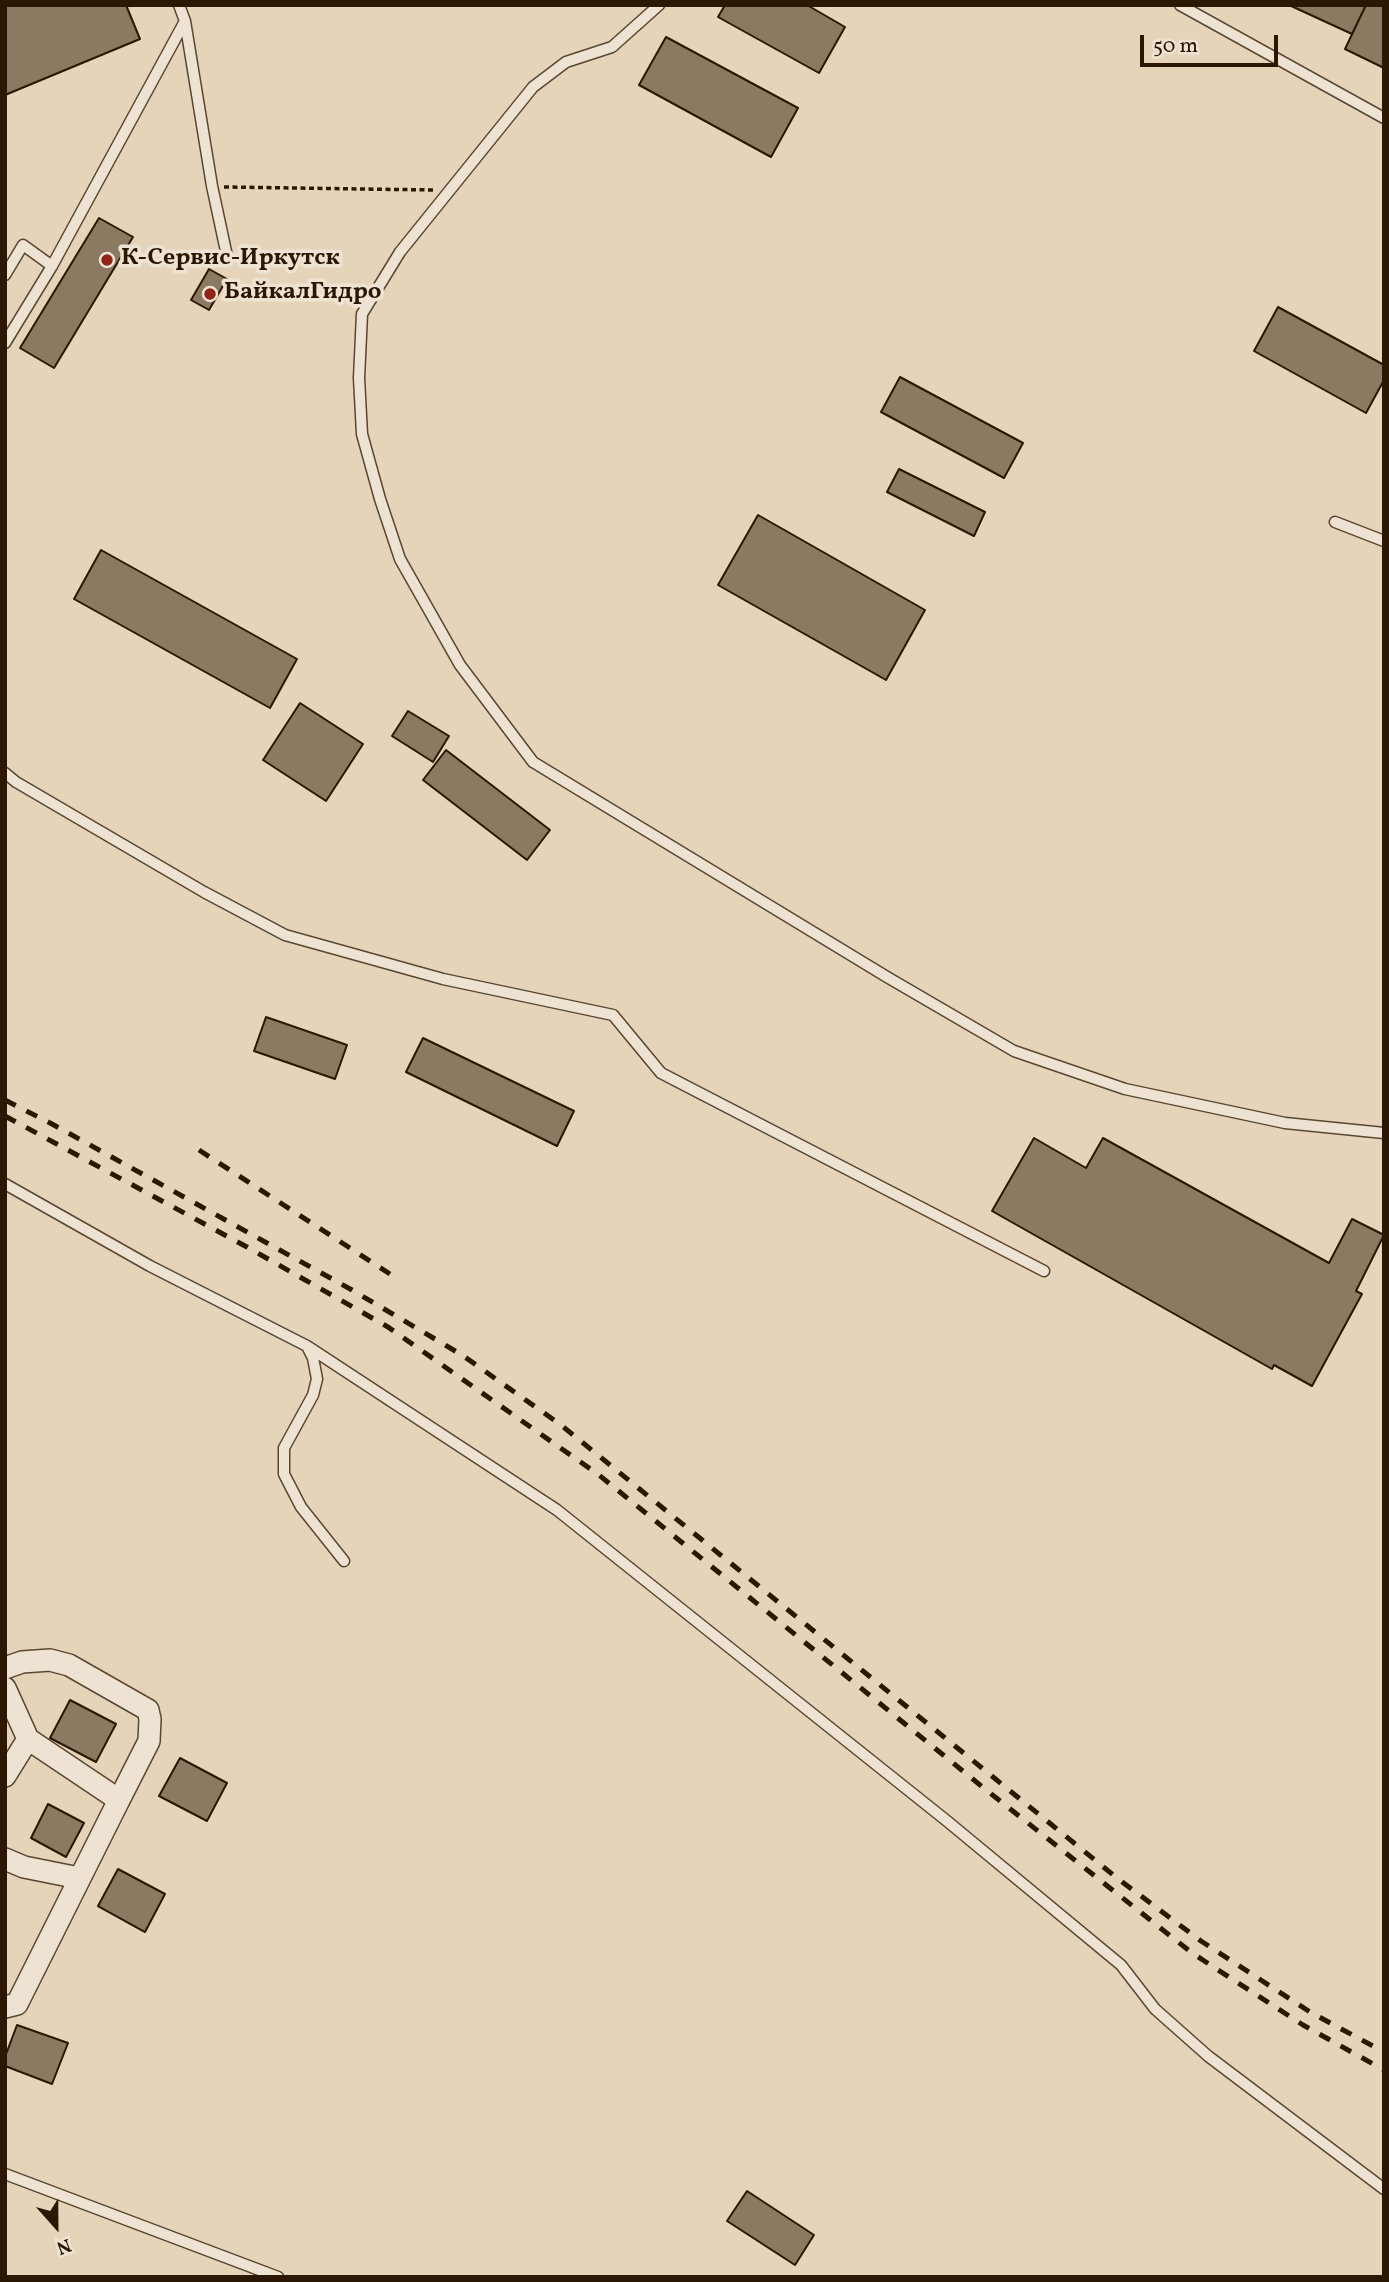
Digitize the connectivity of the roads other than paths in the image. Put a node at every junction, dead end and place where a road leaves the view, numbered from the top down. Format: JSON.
{"nodes":[{"id":1,"x":179,"y":5,"type":"edge"},
{"id":2,"x":659,"y":5,"type":"edge"},
{"id":3,"x":1180,"y":5,"type":"edge"},
{"id":4,"x":185,"y":21,"type":"junction"},
{"id":5,"x":1384,"y":118,"type":"edge"},
{"id":6,"x":227,"y":256,"type":"dead end"},
{"id":7,"x":52,"y":266,"type":"junction"},
{"id":8,"x":5,"y":275,"type":"edge"},
{"id":9,"x":5,"y":343,"type":"edge"},
{"id":10,"x":1335,"y":522,"type":"dead end"},
{"id":11,"x":1384,"y":541,"type":"edge"},
{"id":12,"x":5,"y":773,"type":"edge"},
{"id":13,"x":1384,"y":1133,"type":"edge"},
{"id":14,"x":5,"y":1184,"type":"edge"},
{"id":15,"x":1044,"y":1271,"type":"dead end"},
{"id":16,"x":307,"y":1346,"type":"junction"},
{"id":17,"x":344,"y":1560,"type":"dead end"},
{"id":18,"x":5,"y":1668,"type":"edge"},
{"id":19,"x":5,"y":1688,"type":"edge"},
{"id":20,"x":28,"y":1739,"type":"junction"},
{"id":21,"x":5,"y":1776,"type":"edge"},
{"id":22,"x":119,"y":1800,"type":"junction"},
{"id":23,"x":5,"y":1859,"type":"edge"},
{"id":24,"x":79,"y":1878,"type":"junction"},
{"id":25,"x":5,"y":2007,"type":"edge"},
{"id":26,"x":5,"y":2174,"type":"edge"},
{"id":27,"x":1384,"y":2189,"type":"edge"},
{"id":28,"x":278,"y":2277,"type":"edge"}],
"edges":[{"from":1,"to":4,"type":"lane"},
{"from":2,"to":13,"type":"lane"},
{"from":3,"to":5,"type":"lane"},
{"from":4,"to":6,"type":"lane"},
{"from":4,"to":7,"type":"lane"},
{"from":7,"to":8,"type":"lane"},
{"from":7,"to":9,"type":"lane"},
{"from":10,"to":11,"type":"lane"},
{"from":12,"to":15,"type":"lane"},
{"from":14,"to":16,"type":"lane"},
{"from":16,"to":17,"type":"lane"},
{"from":16,"to":27,"type":"lane"},
{"from":18,"to":22,"type":"street"},
{"from":19,"to":20,"type":"street"},
{"from":20,"to":21,"type":"street"},
{"from":20,"to":22,"type":"street"},
{"from":22,"to":24,"type":"street"},
{"from":23,"to":24,"type":"street"},
{"from":24,"to":25,"type":"street"},
{"from":26,"to":28,"type":"lane"}]}
